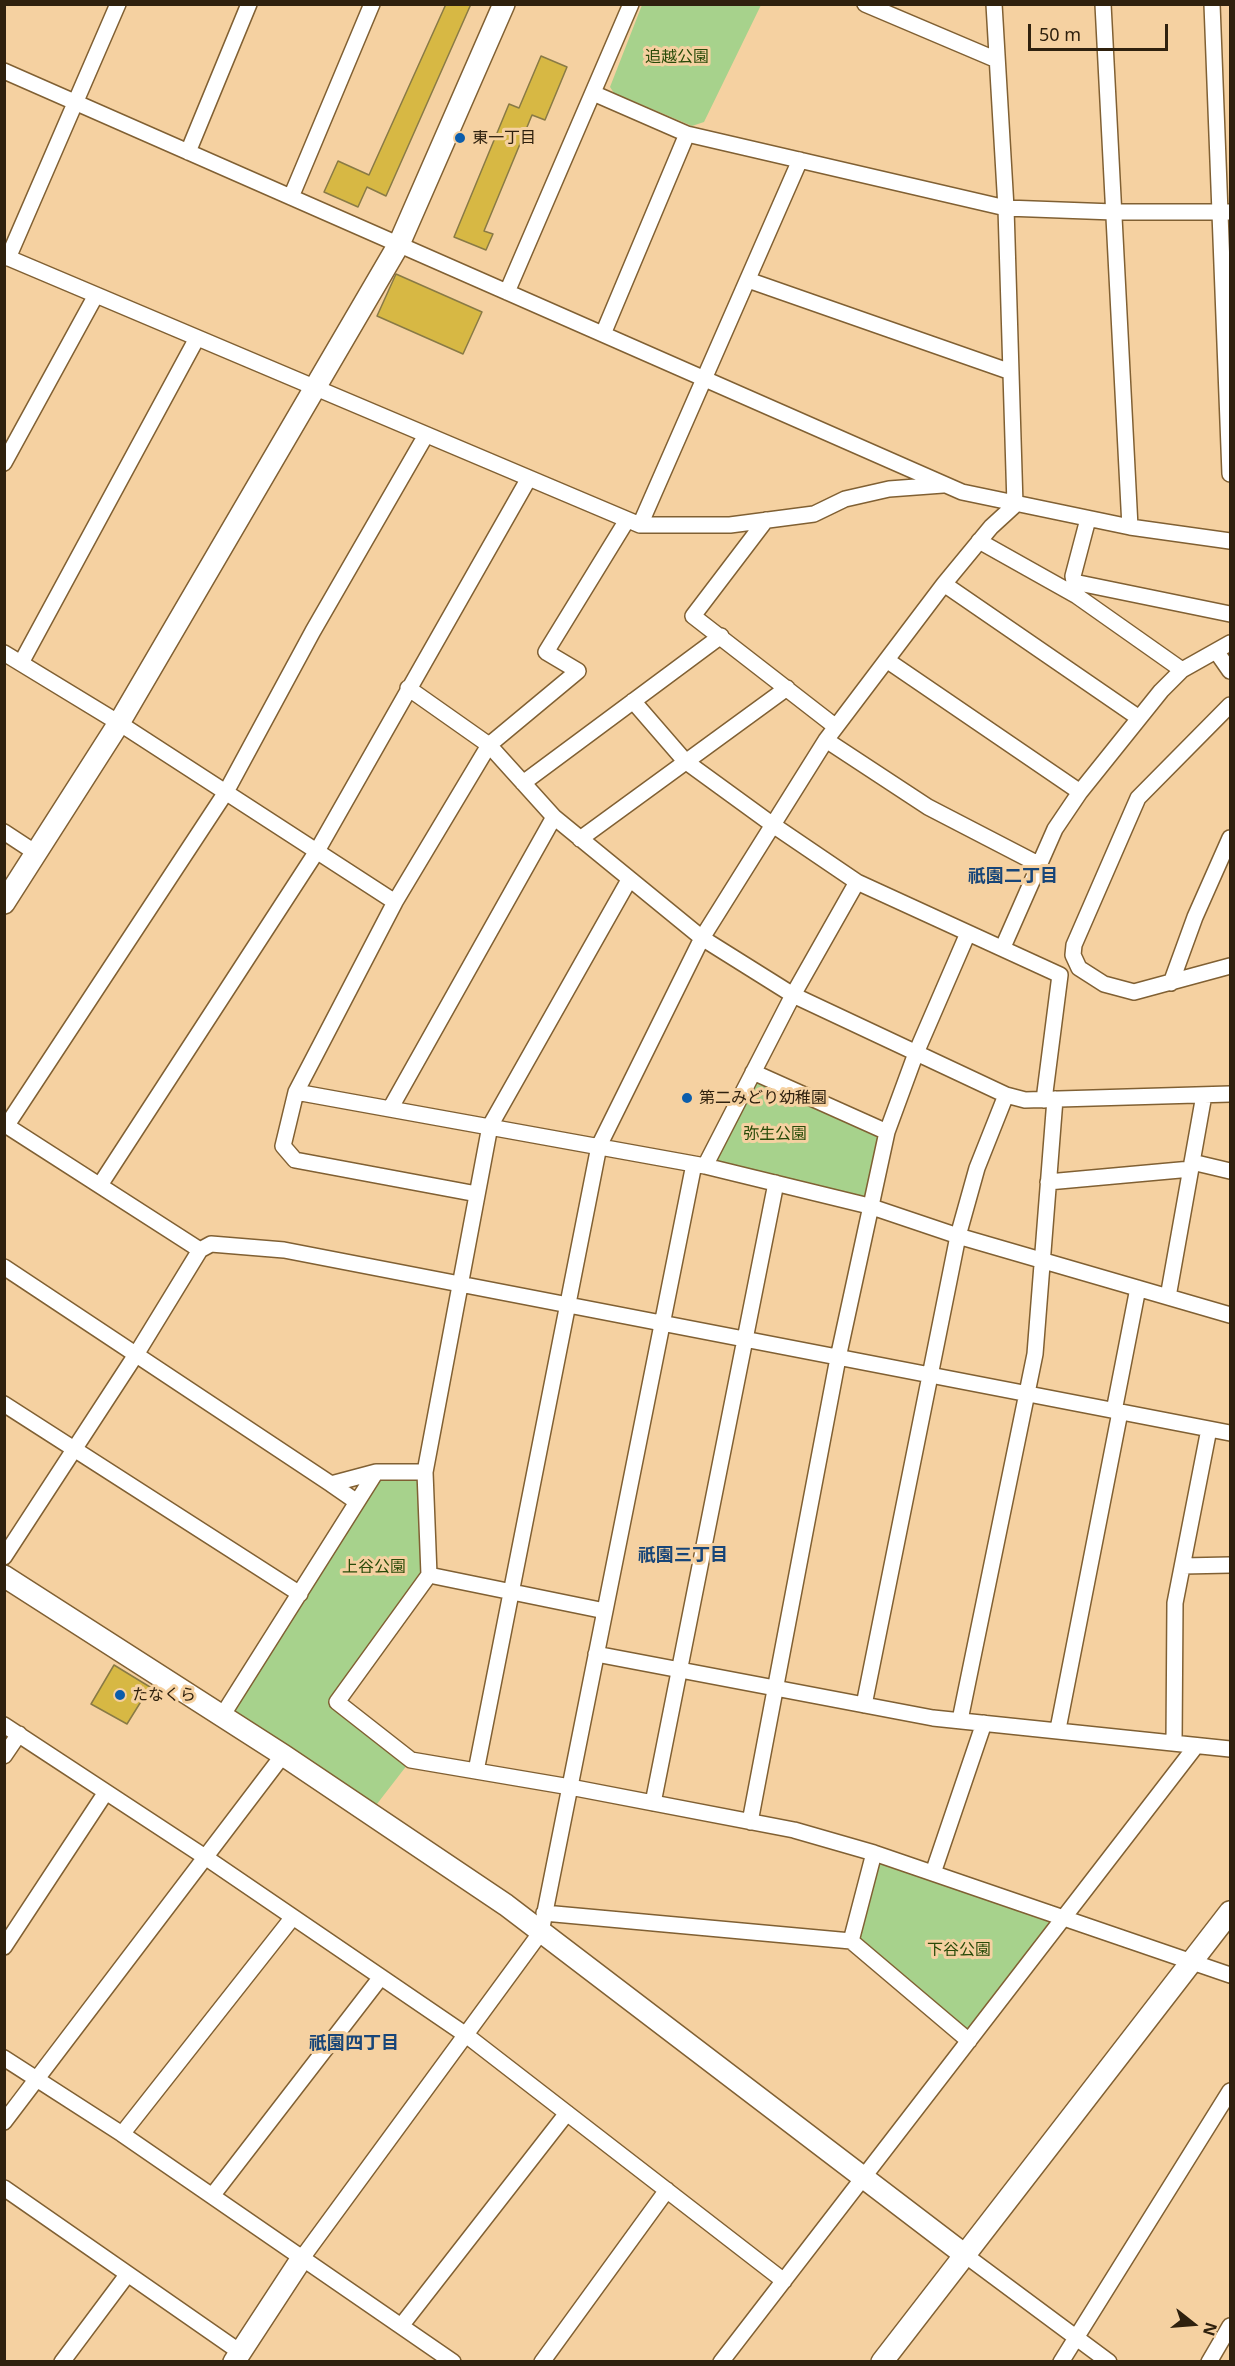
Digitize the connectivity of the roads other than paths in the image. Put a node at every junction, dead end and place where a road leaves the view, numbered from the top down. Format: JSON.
{"nodes":[{"id":1,"x":117,"y":4,"type":"edge"},
{"id":2,"x":249,"y":4,"type":"edge"},
{"id":3,"x":372,"y":4,"type":"edge"},
{"id":4,"x":504,"y":4,"type":"edge"},
{"id":5,"x":631,"y":4,"type":"edge"},
{"id":6,"x":865,"y":4,"type":"edge"},
{"id":7,"x":994,"y":4,"type":"edge"},
{"id":8,"x":1102,"y":4,"type":"edge"},
{"id":9,"x":1212,"y":4,"type":"edge"},
{"id":10,"x":997,"y":60,"type":"junction"},
{"id":11,"x":4,"y":71,"type":"edge"},
{"id":12,"x":593,"y":93,"type":"junction"},
{"id":13,"x":75,"y":102,"type":"junction"},
{"id":14,"x":687,"y":134,"type":"junction"},
{"id":15,"x":188,"y":152,"type":"junction"},
{"id":16,"x":800,"y":160,"type":"junction"},
{"id":17,"x":291,"y":197,"type":"junction"},
{"id":18,"x":1006,"y":208,"type":"junction"},
{"id":19,"x":1114,"y":212,"type":"junction"},
{"id":20,"x":1225,"y":212,"type":"edge"},
{"id":21,"x":399,"y":244,"type":"junction"},
{"id":22,"x":6,"y":257,"type":"edge"},
{"id":23,"x":748,"y":280,"type":"junction"},
{"id":24,"x":507,"y":292,"type":"junction"},
{"id":25,"x":96,"y":295,"type":"junction"},
{"id":26,"x":603,"y":334,"type":"junction"},
{"id":27,"x":197,"y":338,"type":"junction"},
{"id":28,"x":1011,"y":372,"type":"junction"},
{"id":29,"x":705,"y":379,"type":"junction"},
{"id":30,"x":315,"y":388,"type":"junction"},
{"id":31,"x":426,"y":435,"type":"junction"},
{"id":32,"x":4,"y":463,"type":"edge"},
{"id":33,"x":1230,"y":474,"type":"edge"},
{"id":34,"x":529,"y":478,"type":"junction"},
{"id":35,"x":946,"y":485,"type":"junction"},
{"id":36,"x":1015,"y":505,"type":"junction"},
{"id":37,"x":1089,"y":519,"type":"junction"},
{"id":38,"x":766,"y":520,"type":"junction"},
{"id":39,"x":633,"y":523,"type":"junction"},
{"id":40,"x":1130,"y":527,"type":"junction"},
{"id":41,"x":979,"y":541,"type":"junction"},
{"id":42,"x":1230,"y":541,"type":"edge"},
{"id":43,"x":944,"y":584,"type":"junction"},
{"id":44,"x":1076,"y":589,"type":"junction"},
{"id":45,"x":1230,"y":614,"type":"edge"},
{"id":46,"x":720,"y":636,"type":"junction"},
{"id":47,"x":1230,"y":643,"type":"edge"},
{"id":48,"x":1216,"y":651,"type":"junction"},
{"id":49,"x":4,"y":653,"type":"edge"},
{"id":50,"x":888,"y":661,"type":"junction"},
{"id":51,"x":21,"y":663,"type":"junction"},
{"id":52,"x":1182,"y":670,"type":"junction"},
{"id":53,"x":1230,"y":671,"type":"edge"},
{"id":54,"x":408,"y":688,"type":"junction"},
{"id":55,"x":787,"y":688,"type":"junction"},
{"id":56,"x":633,"y":701,"type":"junction"},
{"id":57,"x":1230,"y":705,"type":"edge"},
{"id":58,"x":1139,"y":718,"type":"junction"},
{"id":59,"x":119,"y":723,"type":"junction"},
{"id":60,"x":836,"y":727,"type":"junction"},
{"id":61,"x":826,"y":740,"type":"junction"},
{"id":62,"x":489,"y":745,"type":"junction"},
{"id":63,"x":685,"y":761,"type":"junction"},
{"id":64,"x":523,"y":783,"type":"junction"},
{"id":65,"x":226,"y":792,"type":"junction"},
{"id":66,"x":1080,"y":792,"type":"junction"},
{"id":67,"x":554,"y":817,"type":"junction"},
{"id":68,"x":773,"y":825,"type":"junction"},
{"id":69,"x":4,"y":832,"type":"edge"},
{"id":70,"x":1230,"y":838,"type":"edge"},
{"id":71,"x":580,"y":839,"type":"junction"},
{"id":72,"x":317,"y":851,"type":"junction"},
{"id":73,"x":36,"y":853,"type":"junction"},
{"id":74,"x":1038,"y":864,"type":"junction"},
{"id":75,"x":629,"y":880,"type":"junction"},
{"id":76,"x":857,"y":882,"type":"junction"},
{"id":77,"x":395,"y":902,"type":"junction"},
{"id":78,"x":4,"y":903,"type":"edge"},
{"id":79,"x":968,"y":933,"type":"junction"},
{"id":80,"x":702,"y":938,"type":"junction"},
{"id":81,"x":1003,"y":947,"type":"junction"},
{"id":82,"x":1230,"y":966,"type":"edge"},
{"id":83,"x":1171,"y":983,"type":"junction"},
{"id":84,"x":793,"y":994,"type":"junction"},
{"id":85,"x":915,"y":1053,"type":"junction"},
{"id":86,"x":753,"y":1072,"type":"junction"},
{"id":87,"x":296,"y":1092,"type":"junction"},
{"id":88,"x":1230,"y":1094,"type":"edge"},
{"id":89,"x":1006,"y":1095,"type":"junction"},
{"id":90,"x":1204,"y":1095,"type":"junction"},
{"id":91,"x":1050,"y":1100,"type":"junction"},
{"id":92,"x":390,"y":1109,"type":"junction"},
{"id":93,"x":6,"y":1124,"type":"edge"},
{"id":94,"x":490,"y":1126,"type":"junction"},
{"id":95,"x":887,"y":1132,"type":"junction"},
{"id":96,"x":599,"y":1146,"type":"junction"},
{"id":97,"x":699,"y":1165,"type":"junction"},
{"id":98,"x":1191,"y":1166,"type":"junction"},
{"id":99,"x":1230,"y":1171,"type":"edge"},
{"id":100,"x":1048,"y":1182,"type":"junction"},
{"id":101,"x":776,"y":1183,"type":"junction"},
{"id":102,"x":100,"y":1185,"type":"junction"},
{"id":103,"x":477,"y":1194,"type":"junction"},
{"id":104,"x":869,"y":1206,"type":"junction"},
{"id":105,"x":958,"y":1236,"type":"junction"},
{"id":106,"x":200,"y":1250,"type":"junction"},
{"id":107,"x":1044,"y":1261,"type":"junction"},
{"id":108,"x":4,"y":1267,"type":"edge"},
{"id":109,"x":459,"y":1285,"type":"junction"},
{"id":110,"x":1138,"y":1288,"type":"junction"},
{"id":111,"x":1168,"y":1297,"type":"junction"},
{"id":112,"x":568,"y":1306,"type":"junction"},
{"id":113,"x":1230,"y":1315,"type":"edge"},
{"id":114,"x":662,"y":1324,"type":"junction"},
{"id":115,"x":745,"y":1340,"type":"junction"},
{"id":116,"x":137,"y":1353,"type":"junction"},
{"id":117,"x":838,"y":1358,"type":"junction"},
{"id":118,"x":930,"y":1376,"type":"junction"},
{"id":119,"x":1025,"y":1394,"type":"junction"},
{"id":120,"x":4,"y":1404,"type":"edge"},
{"id":121,"x":1117,"y":1412,"type":"junction"},
{"id":122,"x":1209,"y":1429,"type":"junction"},
{"id":123,"x":1230,"y":1433,"type":"edge"},
{"id":124,"x":75,"y":1450,"type":"junction"},
{"id":125,"x":376,"y":1472,"type":"junction"},
{"id":126,"x":425,"y":1472,"type":"junction"},
{"id":127,"x":332,"y":1484,"type":"junction"},
{"id":128,"x":357,"y":1502,"type":"junction"},
{"id":129,"x":4,"y":1557,"type":"edge"},
{"id":130,"x":1230,"y":1565,"type":"edge"},
{"id":131,"x":1183,"y":1566,"type":"junction"},
{"id":132,"x":429,"y":1575,"type":"junction"},
{"id":133,"x":4,"y":1576,"type":"edge"},
{"id":134,"x":511,"y":1592,"type":"junction"},
{"id":135,"x":300,"y":1594,"type":"junction"},
{"id":136,"x":605,"y":1611,"type":"junction"},
{"id":137,"x":596,"y":1654,"type":"junction"},
{"id":138,"x":679,"y":1670,"type":"junction"},
{"id":139,"x":775,"y":1688,"type":"junction"},
{"id":140,"x":864,"y":1705,"type":"junction"},
{"id":141,"x":222,"y":1716,"type":"junction"},
{"id":142,"x":960,"y":1720,"type":"junction"},
{"id":143,"x":984,"y":1723,"type":"junction"},
{"id":144,"x":4,"y":1725,"type":"edge"},
{"id":145,"x":1058,"y":1729,"type":"junction"},
{"id":146,"x":19,"y":1734,"type":"junction"},
{"id":147,"x":1173,"y":1743,"type":"junction"},
{"id":148,"x":1196,"y":1746,"type":"junction"},
{"id":149,"x":1230,"y":1749,"type":"edge"},
{"id":150,"x":283,"y":1755,"type":"junction"},
{"id":151,"x":4,"y":1756,"type":"edge"},
{"id":152,"x":476,"y":1771,"type":"junction"},
{"id":153,"x":570,"y":1787,"type":"junction"},
{"id":154,"x":106,"y":1792,"type":"junction"},
{"id":155,"x":653,"y":1803,"type":"junction"},
{"id":156,"x":750,"y":1822,"type":"junction"},
{"id":157,"x":874,"y":1853,"type":"junction"},
{"id":158,"x":205,"y":1857,"type":"junction"},
{"id":159,"x":933,"y":1873,"type":"junction"},
{"id":160,"x":1230,"y":1912,"type":"edge"},
{"id":161,"x":293,"y":1917,"type":"junction"},
{"id":162,"x":1063,"y":1918,"type":"junction"},
{"id":163,"x":543,"y":1922,"type":"junction"},
{"id":164,"x":851,"y":1941,"type":"junction"},
{"id":165,"x":4,"y":1947,"type":"edge"},
{"id":166,"x":1192,"y":1962,"type":"junction"},
{"id":167,"x":1230,"y":1975,"type":"edge"},
{"id":168,"x":381,"y":1977,"type":"junction"},
{"id":169,"x":466,"y":2036,"type":"junction"},
{"id":170,"x":969,"y":2041,"type":"junction"},
{"id":171,"x":4,"y":2058,"type":"edge"},
{"id":172,"x":37,"y":2079,"type":"junction"},
{"id":173,"x":1230,"y":2091,"type":"edge"},
{"id":174,"x":567,"y":2113,"type":"junction"},
{"id":175,"x":4,"y":2122,"type":"edge"},
{"id":176,"x":122,"y":2134,"type":"junction"},
{"id":177,"x":863,"y":2178,"type":"junction"},
{"id":178,"x":667,"y":2190,"type":"junction"},
{"id":179,"x":212,"y":2196,"type":"junction"},
{"id":180,"x":7,"y":2197,"type":"edge"},
{"id":181,"x":964,"y":2255,"type":"junction"},
{"id":182,"x":302,"y":2258,"type":"junction"},
{"id":183,"x":127,"y":2275,"type":"junction"},
{"id":184,"x":784,"y":2281,"type":"junction"},
{"id":185,"x":401,"y":2326,"type":"junction"},
{"id":186,"x":1230,"y":2326,"type":"edge"},
{"id":187,"x":1077,"y":2337,"type":"junction"},
{"id":188,"x":237,"y":2357,"type":"edge"},
{"id":189,"x":62,"y":2361,"type":"edge"},
{"id":190,"x":453,"y":2361,"type":"edge"},
{"id":191,"x":542,"y":2361,"type":"edge"},
{"id":192,"x":721,"y":2361,"type":"edge"},
{"id":193,"x":882,"y":2361,"type":"edge"},
{"id":194,"x":1061,"y":2361,"type":"edge"},
{"id":195,"x":1109,"y":2361,"type":"edge"},
{"id":196,"x":1209,"y":2361,"type":"edge"}],
"edges":[{"from":1,"to":13,"type":"street"},
{"from":2,"to":15,"type":"street"},
{"from":3,"to":17,"type":"street"},
{"from":4,"to":21,"type":"street"},
{"from":5,"to":12,"type":"street"},
{"from":6,"to":10,"type":"street"},
{"from":7,"to":10,"type":"street"},
{"from":8,"to":19,"type":"street"},
{"from":9,"to":20,"type":"street"},
{"from":10,"to":18,"type":"street"},
{"from":11,"to":13,"type":"street"},
{"from":12,"to":14,"type":"street"},
{"from":12,"to":24,"type":"street"},
{"from":13,"to":15,"type":"street"},
{"from":13,"to":22,"type":"street"},
{"from":14,"to":16,"type":"street"},
{"from":14,"to":26,"type":"street"},
{"from":15,"to":17,"type":"street"},
{"from":16,"to":18,"type":"street"},
{"from":16,"to":23,"type":"street"},
{"from":17,"to":21,"type":"street"},
{"from":18,"to":19,"type":"street"},
{"from":18,"to":28,"type":"street"},
{"from":19,"to":20,"type":"street"},
{"from":19,"to":40,"type":"street"},
{"from":20,"to":33,"type":"street"},
{"from":21,"to":24,"type":"street"},
{"from":21,"to":30,"type":"street"},
{"from":22,"to":25,"type":"street"},
{"from":23,"to":28,"type":"street"},
{"from":23,"to":29,"type":"street"},
{"from":24,"to":26,"type":"street"},
{"from":25,"to":27,"type":"street"},
{"from":25,"to":32,"type":"street"},
{"from":26,"to":29,"type":"street"},
{"from":27,"to":30,"type":"street"},
{"from":27,"to":51,"type":"street"},
{"from":28,"to":36,"type":"street"},
{"from":29,"to":35,"type":"street"},
{"from":29,"to":39,"type":"street"},
{"from":30,"to":31,"type":"street"},
{"from":30,"to":59,"type":"street"},
{"from":31,"to":34,"type":"street"},
{"from":31,"to":65,"type":"street"},
{"from":34,"to":39,"type":"street"},
{"from":34,"to":54,"type":"street"},
{"from":35,"to":36,"type":"street"},
{"from":35,"to":38,"type":"street"},
{"from":36,"to":37,"type":"street"},
{"from":36,"to":41,"type":"street"},
{"from":37,"to":40,"type":"street"},
{"from":37,"to":44,"type":"street"},
{"from":38,"to":39,"type":"street"},
{"from":38,"to":46,"type":"street"},
{"from":39,"to":62,"type":"street"},
{"from":40,"to":42,"type":"street"},
{"from":41,"to":43,"type":"street"},
{"from":41,"to":44,"type":"street"},
{"from":43,"to":50,"type":"street"},
{"from":43,"to":58,"type":"street"},
{"from":44,"to":45,"type":"street"},
{"from":44,"to":52,"type":"street"},
{"from":46,"to":55,"type":"street"},
{"from":46,"to":56,"type":"street"},
{"from":47,"to":48,"type":"street"},
{"from":48,"to":52,"type":"street"},
{"from":48,"to":53,"type":"street"},
{"from":49,"to":51,"type":"street"},
{"from":50,"to":60,"type":"street"},
{"from":50,"to":66,"type":"street"},
{"from":51,"to":59,"type":"street"},
{"from":52,"to":58,"type":"street"},
{"from":54,"to":62,"type":"street"},
{"from":54,"to":72,"type":"street"},
{"from":55,"to":60,"type":"street"},
{"from":55,"to":63,"type":"street"},
{"from":56,"to":63,"type":"street"},
{"from":56,"to":64,"type":"street"},
{"from":57,"to":83,"type":"street"},
{"from":58,"to":66,"type":"street"},
{"from":59,"to":65,"type":"street"},
{"from":59,"to":73,"type":"street"},
{"from":60,"to":61,"type":"street"},
{"from":61,"to":68,"type":"street"},
{"from":61,"to":74,"type":"street"},
{"from":62,"to":64,"type":"street"},
{"from":62,"to":77,"type":"street"},
{"from":63,"to":68,"type":"street"},
{"from":63,"to":71,"type":"street"},
{"from":64,"to":67,"type":"street"},
{"from":65,"to":72,"type":"street"},
{"from":65,"to":93,"type":"street"},
{"from":66,"to":74,"type":"street"},
{"from":67,"to":71,"type":"street"},
{"from":67,"to":92,"type":"street"},
{"from":68,"to":76,"type":"street"},
{"from":68,"to":80,"type":"street"},
{"from":69,"to":73,"type":"street"},
{"from":70,"to":83,"type":"street"},
{"from":71,"to":75,"type":"street"},
{"from":72,"to":77,"type":"street"},
{"from":72,"to":102,"type":"street"},
{"from":73,"to":78,"type":"street"},
{"from":74,"to":81,"type":"street"},
{"from":75,"to":80,"type":"street"},
{"from":75,"to":94,"type":"street"},
{"from":76,"to":79,"type":"street"},
{"from":76,"to":84,"type":"street"},
{"from":77,"to":87,"type":"street"},
{"from":79,"to":81,"type":"street"},
{"from":79,"to":85,"type":"street"},
{"from":80,"to":84,"type":"street"},
{"from":80,"to":96,"type":"street"},
{"from":81,"to":91,"type":"street"},
{"from":82,"to":83,"type":"street"},
{"from":84,"to":85,"type":"street"},
{"from":84,"to":86,"type":"street"},
{"from":85,"to":89,"type":"street"},
{"from":85,"to":95,"type":"street"},
{"from":86,"to":95,"type":"street"},
{"from":86,"to":97,"type":"street"},
{"from":87,"to":92,"type":"street"},
{"from":87,"to":103,"type":"street"},
{"from":88,"to":90,"type":"street"},
{"from":89,"to":91,"type":"street"},
{"from":89,"to":105,"type":"street"},
{"from":90,"to":91,"type":"street"},
{"from":90,"to":98,"type":"street"},
{"from":91,"to":100,"type":"street"},
{"from":92,"to":94,"type":"street"},
{"from":93,"to":102,"type":"street"},
{"from":94,"to":96,"type":"street"},
{"from":94,"to":103,"type":"street"},
{"from":95,"to":104,"type":"street"},
{"from":96,"to":97,"type":"street"},
{"from":96,"to":112,"type":"street"},
{"from":97,"to":101,"type":"street"},
{"from":97,"to":114,"type":"street"},
{"from":98,"to":99,"type":"street"},
{"from":98,"to":100,"type":"street"},
{"from":98,"to":111,"type":"street"},
{"from":100,"to":107,"type":"street"},
{"from":101,"to":104,"type":"street"},
{"from":101,"to":115,"type":"street"},
{"from":102,"to":106,"type":"street"},
{"from":103,"to":109,"type":"street"},
{"from":104,"to":105,"type":"street"},
{"from":104,"to":117,"type":"street"},
{"from":105,"to":107,"type":"street"},
{"from":105,"to":118,"type":"street"},
{"from":106,"to":109,"type":"street"},
{"from":106,"to":116,"type":"street"},
{"from":107,"to":110,"type":"street"},
{"from":107,"to":119,"type":"street"},
{"from":108,"to":116,"type":"street"},
{"from":109,"to":112,"type":"street"},
{"from":109,"to":126,"type":"street"},
{"from":110,"to":111,"type":"street"},
{"from":110,"to":121,"type":"street"},
{"from":111,"to":113,"type":"street"},
{"from":112,"to":114,"type":"street"},
{"from":112,"to":134,"type":"street"},
{"from":114,"to":115,"type":"street"},
{"from":114,"to":136,"type":"street"},
{"from":115,"to":117,"type":"street"},
{"from":115,"to":138,"type":"street"},
{"from":116,"to":124,"type":"street"},
{"from":116,"to":127,"type":"street"},
{"from":117,"to":118,"type":"street"},
{"from":117,"to":139,"type":"street"},
{"from":118,"to":119,"type":"street"},
{"from":118,"to":140,"type":"street"},
{"from":119,"to":121,"type":"street"},
{"from":119,"to":142,"type":"street"},
{"from":120,"to":124,"type":"street"},
{"from":121,"to":122,"type":"street"},
{"from":121,"to":145,"type":"street"},
{"from":122,"to":123,"type":"street"},
{"from":122,"to":131,"type":"street"},
{"from":124,"to":129,"type":"street"},
{"from":124,"to":135,"type":"street"},
{"from":125,"to":126,"type":"street"},
{"from":125,"to":127,"type":"street"},
{"from":125,"to":128,"type":"street"},
{"from":126,"to":132,"type":"street"},
{"from":127,"to":128,"type":"street"},
{"from":128,"to":135,"type":"street"},
{"from":130,"to":131,"type":"street"},
{"from":131,"to":147,"type":"street"},
{"from":132,"to":134,"type":"street"},
{"from":132,"to":152,"type":"street"},
{"from":133,"to":141,"type":"street"},
{"from":134,"to":136,"type":"street"},
{"from":134,"to":152,"type":"street"},
{"from":135,"to":141,"type":"street"},
{"from":136,"to":137,"type":"street"},
{"from":137,"to":138,"type":"street"},
{"from":137,"to":153,"type":"street"},
{"from":138,"to":139,"type":"street"},
{"from":138,"to":155,"type":"street"},
{"from":139,"to":140,"type":"street"},
{"from":139,"to":156,"type":"street"},
{"from":140,"to":142,"type":"street"},
{"from":141,"to":150,"type":"street"},
{"from":142,"to":143,"type":"street"},
{"from":143,"to":145,"type":"street"},
{"from":143,"to":159,"type":"street"},
{"from":144,"to":146,"type":"street"},
{"from":145,"to":147,"type":"street"},
{"from":146,"to":151,"type":"street"},
{"from":146,"to":154,"type":"street"},
{"from":147,"to":148,"type":"street"},
{"from":148,"to":149,"type":"street"},
{"from":148,"to":162,"type":"street"},
{"from":150,"to":158,"type":"street"},
{"from":150,"to":163,"type":"street"},
{"from":152,"to":153,"type":"street"},
{"from":153,"to":155,"type":"street"},
{"from":153,"to":163,"type":"street"},
{"from":154,"to":158,"type":"street"},
{"from":154,"to":165,"type":"street"},
{"from":155,"to":156,"type":"street"},
{"from":156,"to":157,"type":"street"},
{"from":157,"to":159,"type":"street"},
{"from":157,"to":164,"type":"street"},
{"from":158,"to":161,"type":"street"},
{"from":158,"to":172,"type":"street"},
{"from":159,"to":162,"type":"street"},
{"from":160,"to":166,"type":"street"},
{"from":161,"to":168,"type":"street"},
{"from":161,"to":176,"type":"street"},
{"from":162,"to":166,"type":"street"},
{"from":162,"to":170,"type":"street"},
{"from":163,"to":164,"type":"street"},
{"from":163,"to":169,"type":"street"},
{"from":163,"to":177,"type":"street"},
{"from":164,"to":170,"type":"street"},
{"from":166,"to":167,"type":"street"},
{"from":166,"to":181,"type":"street"},
{"from":168,"to":169,"type":"street"},
{"from":168,"to":179,"type":"street"},
{"from":169,"to":174,"type":"street"},
{"from":169,"to":182,"type":"street"},
{"from":170,"to":177,"type":"street"},
{"from":171,"to":172,"type":"street"},
{"from":172,"to":175,"type":"street"},
{"from":172,"to":176,"type":"street"},
{"from":173,"to":187,"type":"street"},
{"from":174,"to":178,"type":"street"},
{"from":174,"to":185,"type":"street"},
{"from":176,"to":179,"type":"street"},
{"from":177,"to":181,"type":"street"},
{"from":177,"to":184,"type":"street"},
{"from":178,"to":184,"type":"street"},
{"from":178,"to":191,"type":"street"},
{"from":179,"to":182,"type":"street"},
{"from":180,"to":183,"type":"street"},
{"from":181,"to":187,"type":"street"},
{"from":181,"to":193,"type":"street"},
{"from":182,"to":185,"type":"street"},
{"from":182,"to":188,"type":"street"},
{"from":183,"to":188,"type":"street"},
{"from":183,"to":189,"type":"street"},
{"from":184,"to":192,"type":"street"},
{"from":185,"to":190,"type":"street"},
{"from":186,"to":196,"type":"street"},
{"from":187,"to":194,"type":"street"},
{"from":187,"to":195,"type":"street"}]}
